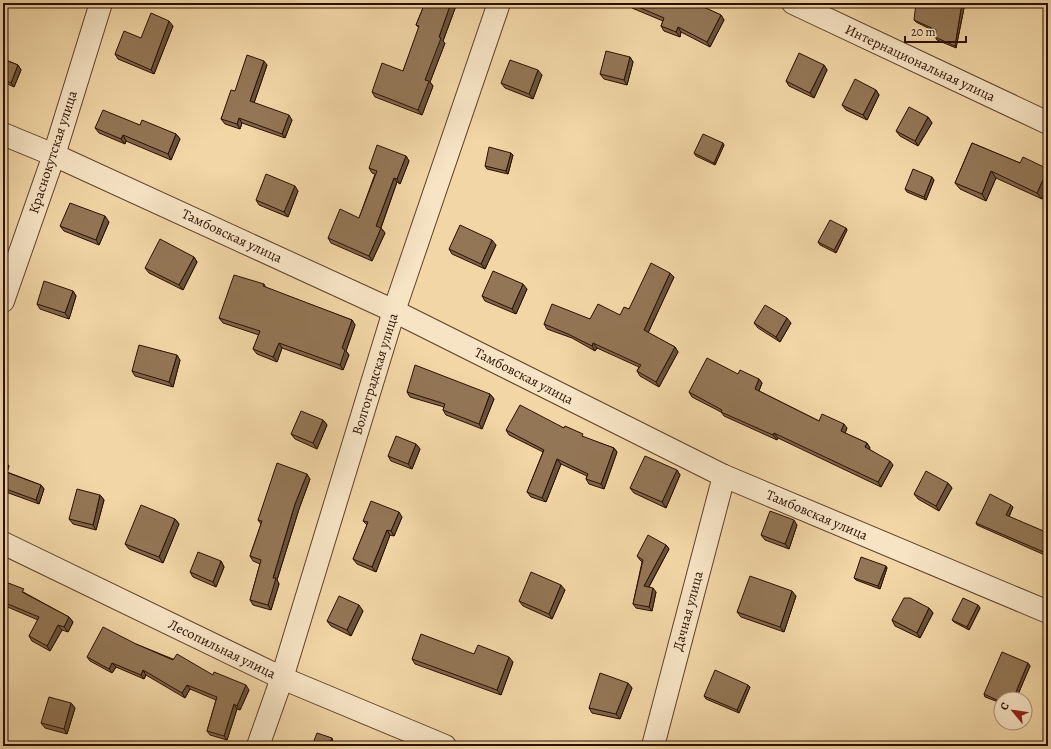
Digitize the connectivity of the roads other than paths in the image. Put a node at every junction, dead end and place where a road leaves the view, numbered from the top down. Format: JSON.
{"nodes":[{"id":1,"x":101,"y":3,"type":"edge"},
{"id":2,"x":499,"y":3,"type":"edge"},
{"id":3,"x":793,"y":3,"type":"edge"},
{"id":4,"x":1048,"y":123,"type":"edge"},
{"id":5,"x":3,"y":134,"type":"edge"},
{"id":6,"x":54,"y":155,"type":"junction"},
{"id":7,"x":3,"y":301,"type":"edge"},
{"id":8,"x":394,"y":311,"type":"junction"},
{"id":9,"x":724,"y":476,"type":"junction"},
{"id":10,"x":3,"y":543,"type":"edge"},
{"id":11,"x":1048,"y":612,"type":"edge"},
{"id":12,"x":282,"y":678,"type":"junction"},
{"id":13,"x":258,"y":746,"type":"edge"},
{"id":14,"x":445,"y":746,"type":"edge"},
{"id":15,"x":652,"y":746,"type":"edge"}],
"edges":[{"from":1,"to":6,"type":"street","name":"Краснокутская улица"},
{"from":2,"to":8,"type":"street","name":"Волгоградская улица"},
{"from":3,"to":4,"type":"street","name":"Интернациональная улица"},
{"from":5,"to":6,"type":"street","name":"Тамбовская улица"},
{"from":6,"to":7,"type":"street","name":"Краснокутская улица"},
{"from":6,"to":8,"type":"street","name":"Тамбовская улица"},
{"from":8,"to":9,"type":"street","name":"Тамбовская улица"},
{"from":8,"to":12,"type":"street","name":"Волгоградская улица"},
{"from":9,"to":11,"type":"street","name":"Тамбовская улица"},
{"from":9,"to":15,"type":"street","name":"Дачная улица"},
{"from":10,"to":12,"type":"street","name":"Лесопильная улица"},
{"from":12,"to":13,"type":"street","name":"Волгоградская улица"},
{"from":12,"to":14,"type":"street","name":"Лесопильная улица"}]}
